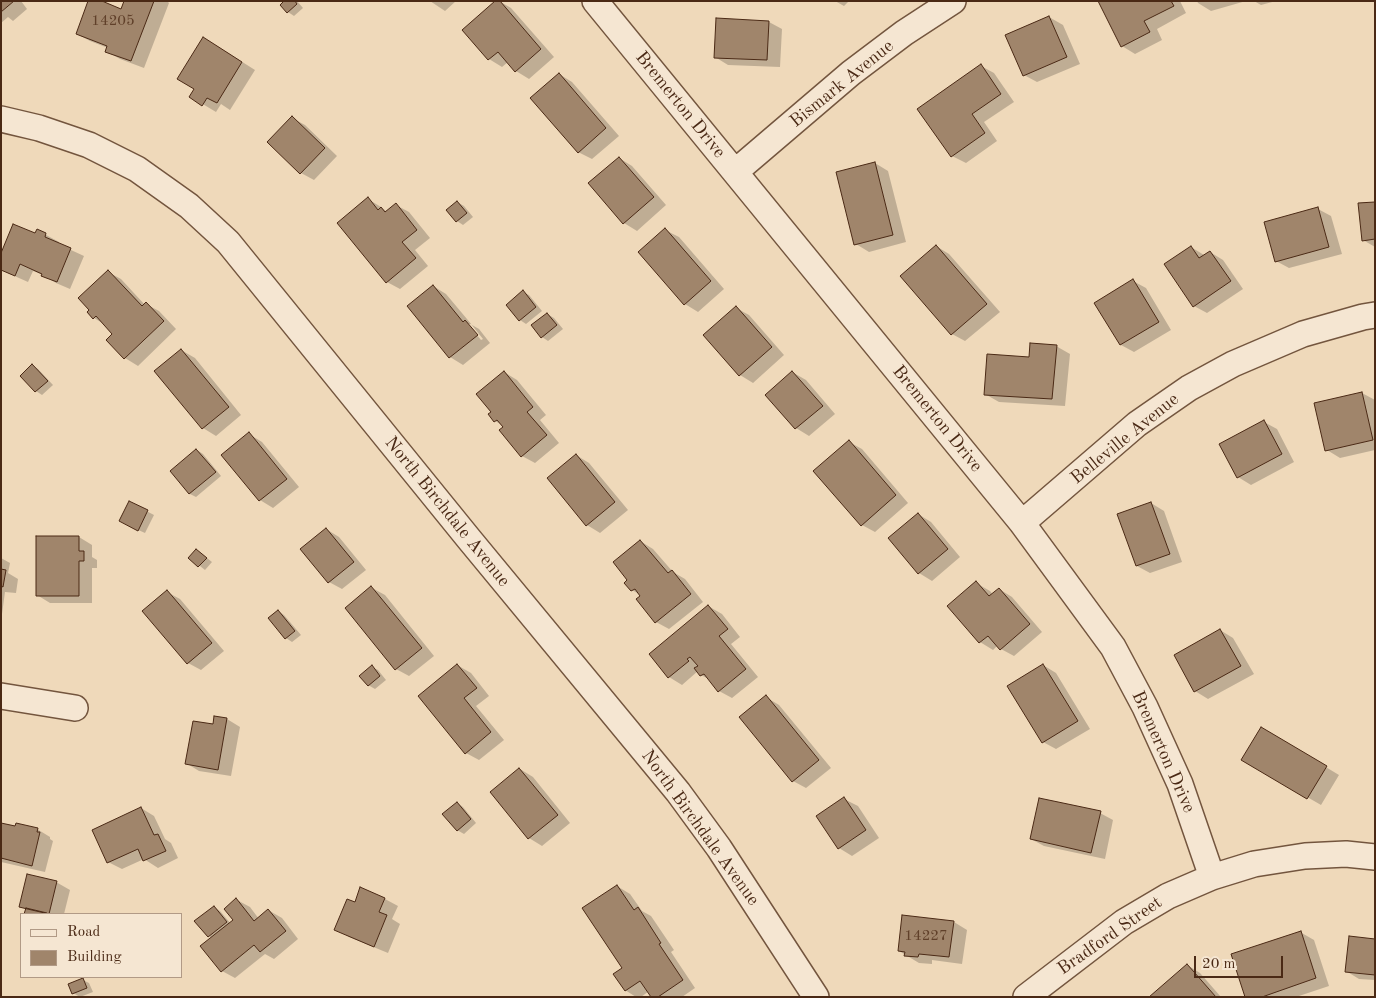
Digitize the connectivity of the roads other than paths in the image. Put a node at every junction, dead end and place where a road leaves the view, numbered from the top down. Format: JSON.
{"nodes":[{"id":1,"x":596,"y":1,"type":"edge"},
{"id":2,"x":953,"y":1,"type":"edge"},
{"id":3,"x":1,"y":120,"type":"edge"},
{"id":4,"x":735,"y":172,"type":"junction"},
{"id":5,"x":1375,"y":315,"type":"edge"},
{"id":6,"x":1022,"y":523,"type":"junction"},
{"id":7,"x":1,"y":696,"type":"edge"},
{"id":8,"x":75,"y":708,"type":"dead end"},
{"id":9,"x":1375,"y":857,"type":"edge"},
{"id":10,"x":1212,"y":877,"type":"junction"},
{"id":11,"x":816,"y":997,"type":"edge"},
{"id":12,"x":1026,"y":997,"type":"edge"}],
"edges":[{"from":1,"to":4,"type":"street","name":"Bremerton Drive"},
{"from":2,"to":4,"type":"street","name":"Bismark Avenue"},
{"from":3,"to":11,"type":"street","name":"North Birchdale Avenue"},
{"from":4,"to":6,"type":"street","name":"Bremerton Drive"},
{"from":5,"to":6,"type":"street","name":"Belleville Avenue"},
{"from":6,"to":10,"type":"street","name":"Bremerton Drive"},
{"from":7,"to":8,"type":"street"},
{"from":9,"to":10,"type":"street","name":"Bradford Street"},
{"from":10,"to":12,"type":"street","name":"Bradford Street"}]}
